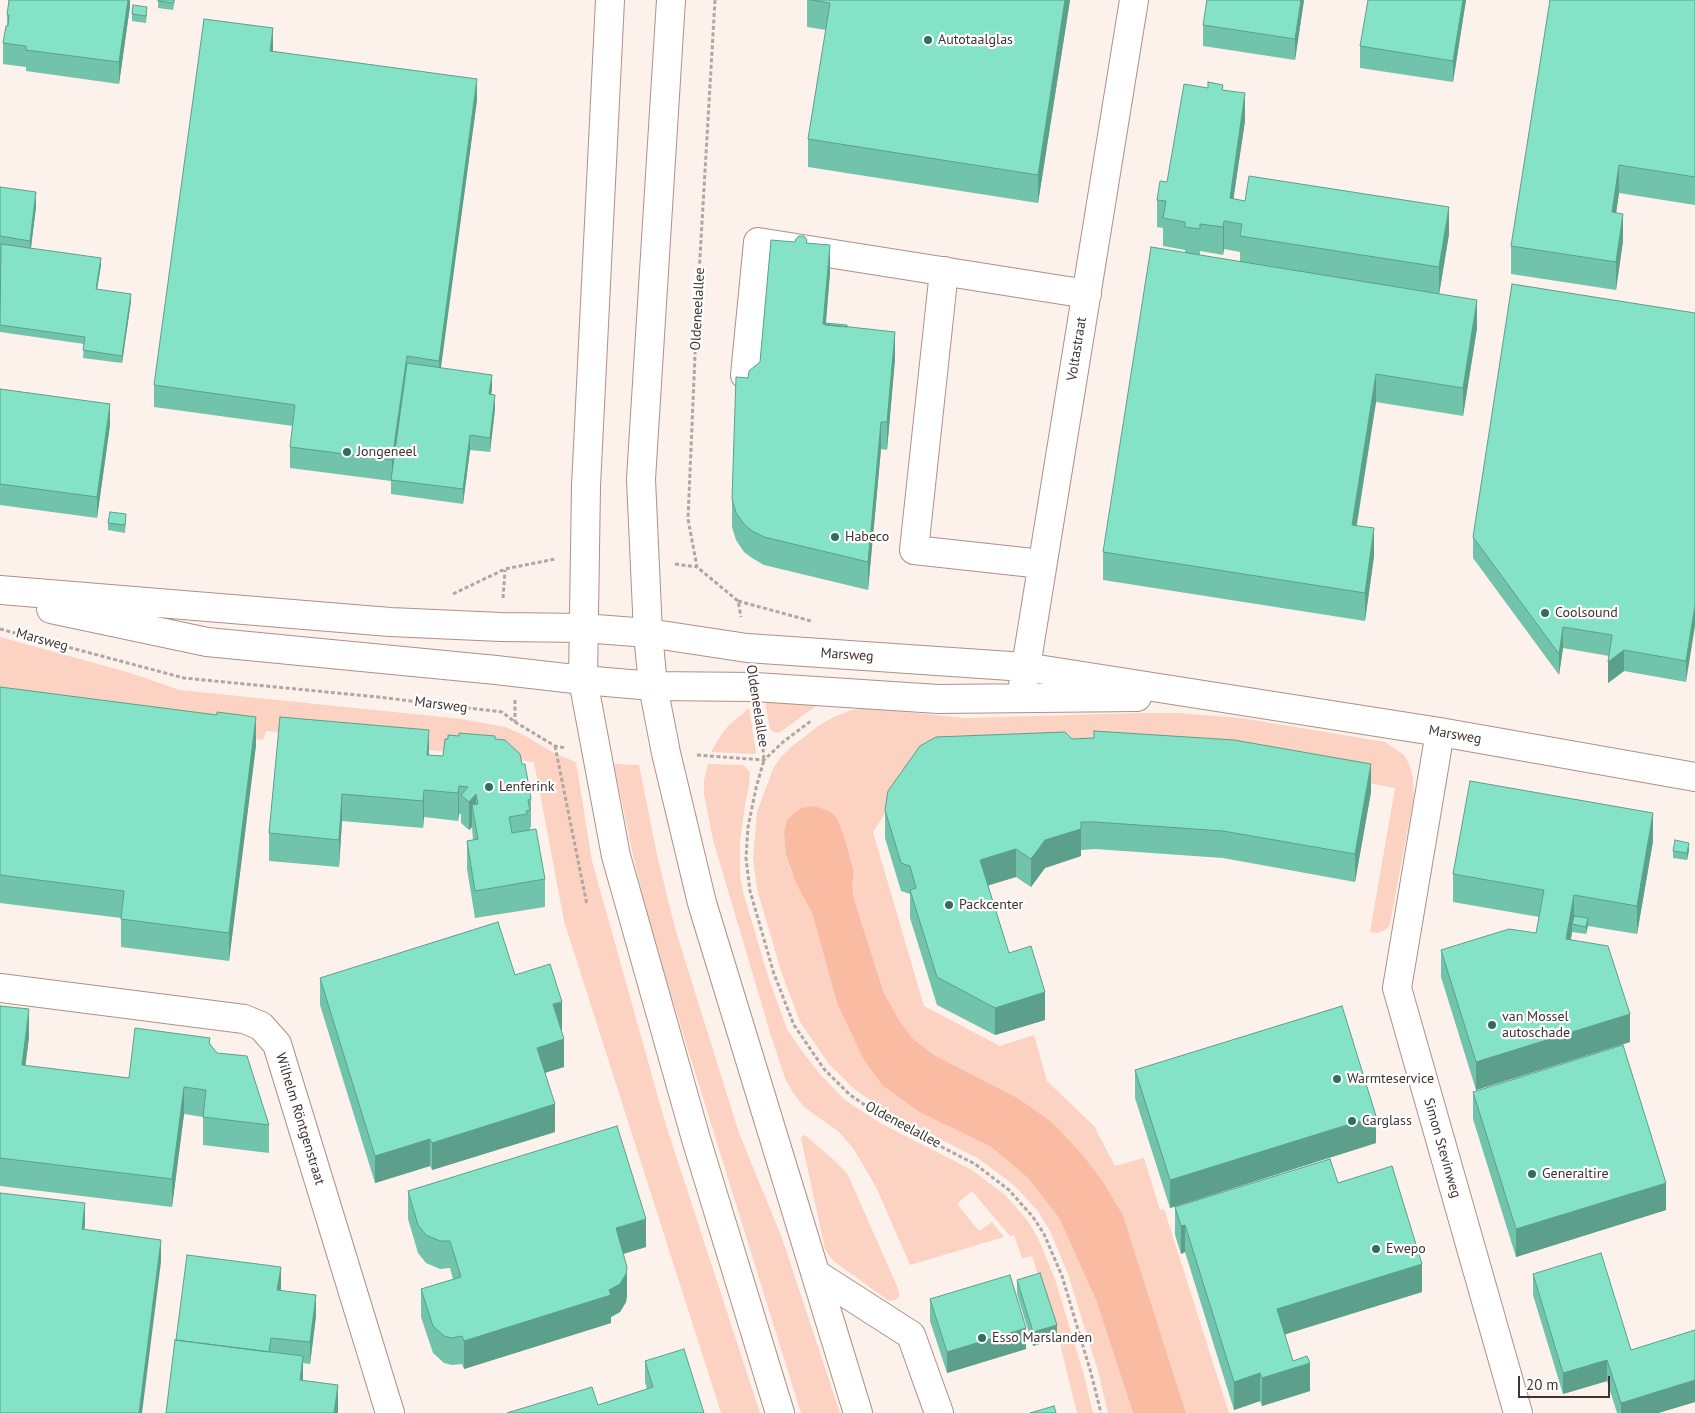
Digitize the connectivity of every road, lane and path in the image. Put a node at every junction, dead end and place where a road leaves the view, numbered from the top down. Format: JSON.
{"nodes":[{"id":1,"x":610,"y":0,"type":"edge"},
{"id":2,"x":671,"y":0,"type":"edge"},
{"id":3,"x":715,"y":0,"type":"edge"},
{"id":4,"x":1134,"y":0,"type":"edge"},
{"id":5,"x":944,"y":271,"type":"junction"},
{"id":6,"x":1086,"y":294,"type":"junction"},
{"id":7,"x":745,"y":375,"type":"dead end"},
{"id":8,"x":584,"y":556,"type":"junction"},
{"id":9,"x":1042,"y":564,"type":"junction"},
{"id":10,"x":644,"y":565,"type":"junction"},
{"id":11,"x":696,"y":567,"type":"junction"},
{"id":12,"x":0,"y":590,"type":"edge"},
{"id":13,"x":449,"y":596,"type":"dead end"},
{"id":14,"x":0,"y":598,"type":"edge"},
{"id":15,"x":583,"y":628,"type":"junction"},
{"id":16,"x":0,"y":629,"type":"edge"},
{"id":17,"x":648,"y":633,"type":"junction"},
{"id":18,"x":747,"y":648,"type":"junction"},
{"id":19,"x":1026,"y":666,"type":"junction"},
{"id":20,"x":583,"y":680,"type":"junction"},
{"id":21,"x":653,"y":686,"type":"junction"},
{"id":22,"x":755,"y":687,"type":"junction"},
{"id":23,"x":1213,"y":696,"type":"junction"},
{"id":24,"x":1021,"y":698,"type":"junction"},
{"id":25,"x":817,"y":716,"type":"dead end"},
{"id":26,"x":1440,"y":732,"type":"junction"},
{"id":27,"x":555,"y":746,"type":"junction"},
{"id":28,"x":666,"y":753,"type":"junction"},
{"id":29,"x":597,"y":754,"type":"junction"},
{"id":30,"x":764,"y":760,"type":"junction"},
{"id":31,"x":1695,"y":777,"type":"edge"},
{"id":32,"x":587,"y":905,"type":"dead end"},
{"id":33,"x":0,"y":988,"type":"edge"},
{"id":34,"x":816,"y":1274,"type":"junction"},
{"id":35,"x":390,"y":1413,"type":"edge"},
{"id":36,"x":780,"y":1413,"type":"edge"},
{"id":37,"x":858,"y":1413,"type":"edge"},
{"id":38,"x":939,"y":1413,"type":"edge"},
{"id":39,"x":1101,"y":1413,"type":"edge"},
{"id":40,"x":1518,"y":1413,"type":"edge"}],
"edges":[{"from":1,"to":8,"type":"street"},
{"from":2,"to":10,"type":"street"},
{"from":3,"to":11,"type":"path","name":"Oldeneelallee"},
{"from":4,"to":6,"type":"street","name":"Voltastraat"},
{"from":5,"to":6,"type":"street"},
{"from":5,"to":7,"type":"street"},
{"from":5,"to":9,"type":"street"},
{"from":6,"to":9,"type":"street","name":"Voltastraat"},
{"from":8,"to":13,"type":"path"},
{"from":8,"to":15,"type":"street"},
{"from":9,"to":19,"type":"street","name":"Voltastraat"},
{"from":10,"to":11,"type":"path"},
{"from":10,"to":17,"type":"street"},
{"from":11,"to":18,"type":"path","name":"Oldeneelallee"},
{"from":12,"to":15,"type":"street","name":"Marsweg"},
{"from":14,"to":20,"type":"street","name":"Marsweg"},
{"from":15,"to":17,"type":"street","name":"Marsweg"},
{"from":15,"to":20,"type":"street"},
{"from":16,"to":27,"type":"path","name":"Marsweg"},
{"from":17,"to":18,"type":"street","name":"Marsweg"},
{"from":17,"to":21,"type":"street"},
{"from":18,"to":19,"type":"street","name":"Marsweg"},
{"from":19,"to":23,"type":"street","name":"Marsweg"},
{"from":19,"to":24,"type":"street","name":"Voltastraat"},
{"from":20,"to":21,"type":"street","name":"Marsweg"},
{"from":20,"to":29,"type":"street"},
{"from":21,"to":22,"type":"street","name":"Marsweg"},
{"from":21,"to":28,"type":"street"},
{"from":22,"to":24,"type":"street","name":"Marsweg"},
{"from":22,"to":30,"type":"path","name":"Oldeneelallee"},
{"from":23,"to":24,"type":"street","name":"Marsweg"},
{"from":23,"to":26,"type":"street","name":"Marsweg"},
{"from":25,"to":30,"type":"path"},
{"from":26,"to":31,"type":"street","name":"Marsweg"},
{"from":26,"to":40,"type":"street","name":"Simon Stevinweg"},
{"from":27,"to":29,"type":"path","name":"Marsweg"},
{"from":27,"to":32,"type":"path"},
{"from":28,"to":30,"type":"path"},
{"from":28,"to":34,"type":"street"},
{"from":29,"to":36,"type":"street"},
{"from":30,"to":39,"type":"path","name":"Oldeneelallee"},
{"from":33,"to":35,"type":"street","name":"Wilhelm Röntgenstraat"},
{"from":34,"to":37,"type":"street"},
{"from":34,"to":38,"type":"street"}]}
